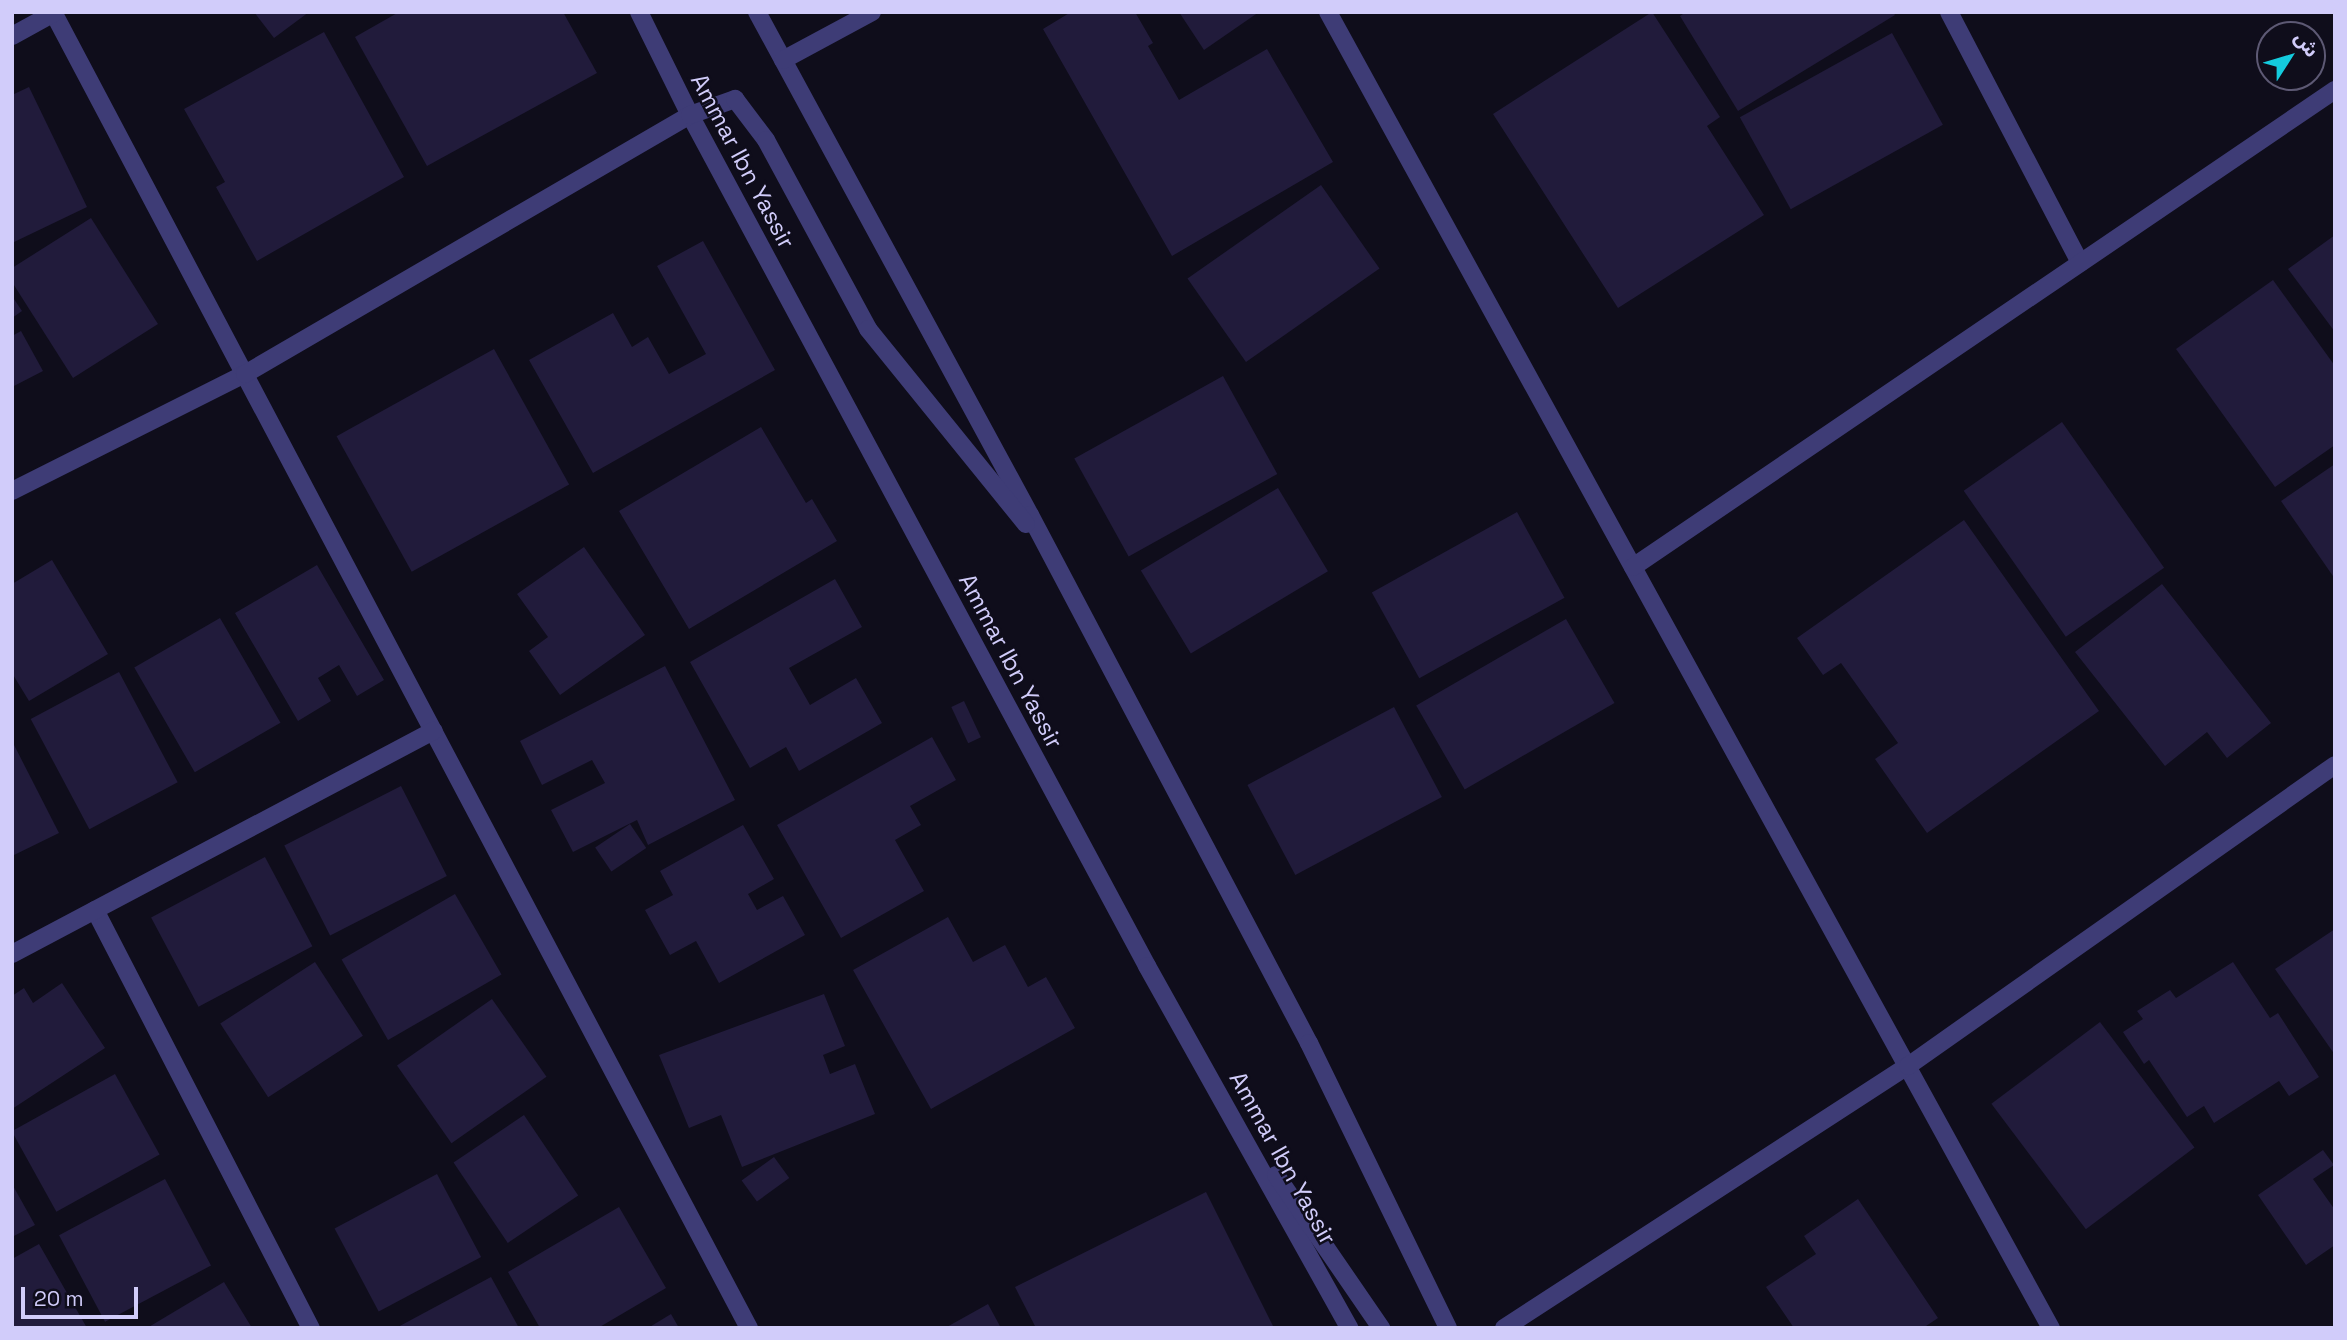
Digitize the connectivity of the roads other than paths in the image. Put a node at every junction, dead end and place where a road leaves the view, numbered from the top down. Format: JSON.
{"nodes":[{"id":1,"x":639,"y":12,"type":"edge"},
{"id":2,"x":757,"y":12,"type":"edge"},
{"id":3,"x":872,"y":12,"type":"edge"},
{"id":4,"x":1328,"y":12,"type":"edge"},
{"id":5,"x":1950,"y":12,"type":"edge"},
{"id":6,"x":54,"y":13,"type":"edge"},
{"id":7,"x":12,"y":36,"type":"edge"},
{"id":8,"x":783,"y":60,"type":"junction"},
{"id":9,"x":2335,"y":90,"type":"edge"},
{"id":10,"x":690,"y":115,"type":"junction"},
{"id":11,"x":2080,"y":264,"type":"junction"},
{"id":12,"x":245,"y":374,"type":"junction"},
{"id":13,"x":12,"y":491,"type":"edge"},
{"id":14,"x":1050,"y":553,"type":"junction"},
{"id":15,"x":1633,"y":567,"type":"junction"},
{"id":16,"x":434,"y":731,"type":"junction"},
{"id":17,"x":2335,"y":765,"type":"edge"},
{"id":18,"x":95,"y":911,"type":"junction"},
{"id":19,"x":12,"y":954,"type":"edge"},
{"id":20,"x":1908,"y":1066,"type":"junction"},
{"id":21,"x":1216,"y":1089,"type":"junction"},
{"id":22,"x":312,"y":1328,"type":"edge"},
{"id":23,"x":749,"y":1328,"type":"edge"},
{"id":24,"x":1349,"y":1328,"type":"edge"},
{"id":25,"x":1381,"y":1328,"type":"edge"},
{"id":26,"x":1448,"y":1328,"type":"edge"},
{"id":27,"x":1504,"y":1328,"type":"edge"},
{"id":28,"x":2051,"y":1328,"type":"edge"}],
"edges":[{"from":1,"to":10,"type":"street","name":"Ammar Ibn Yassir"},
{"from":2,"to":8,"type":"street"},
{"from":3,"to":8,"type":"street"},
{"from":4,"to":15,"type":"street"},
{"from":5,"to":11,"type":"street"},
{"from":6,"to":7,"type":"street"},
{"from":6,"to":12,"type":"street"},
{"from":8,"to":14,"type":"street"},
{"from":9,"to":11,"type":"street"},
{"from":10,"to":12,"type":"street"},
{"from":10,"to":14,"type":"street"},
{"from":10,"to":21,"type":"street","name":"Ammar Ibn Yassir"},
{"from":11,"to":15,"type":"street"},
{"from":12,"to":13,"type":"street"},
{"from":12,"to":16,"type":"street"},
{"from":14,"to":26,"type":"street"},
{"from":15,"to":20,"type":"street"},
{"from":16,"to":18,"type":"street"},
{"from":16,"to":23,"type":"street"},
{"from":17,"to":20,"type":"street"},
{"from":18,"to":19,"type":"street"},
{"from":18,"to":22,"type":"street"},
{"from":20,"to":27,"type":"street"},
{"from":20,"to":28,"type":"street"},
{"from":21,"to":24,"type":"street","name":"Ammar Ibn Yassir"},
{"from":21,"to":25,"type":"street"}]}
